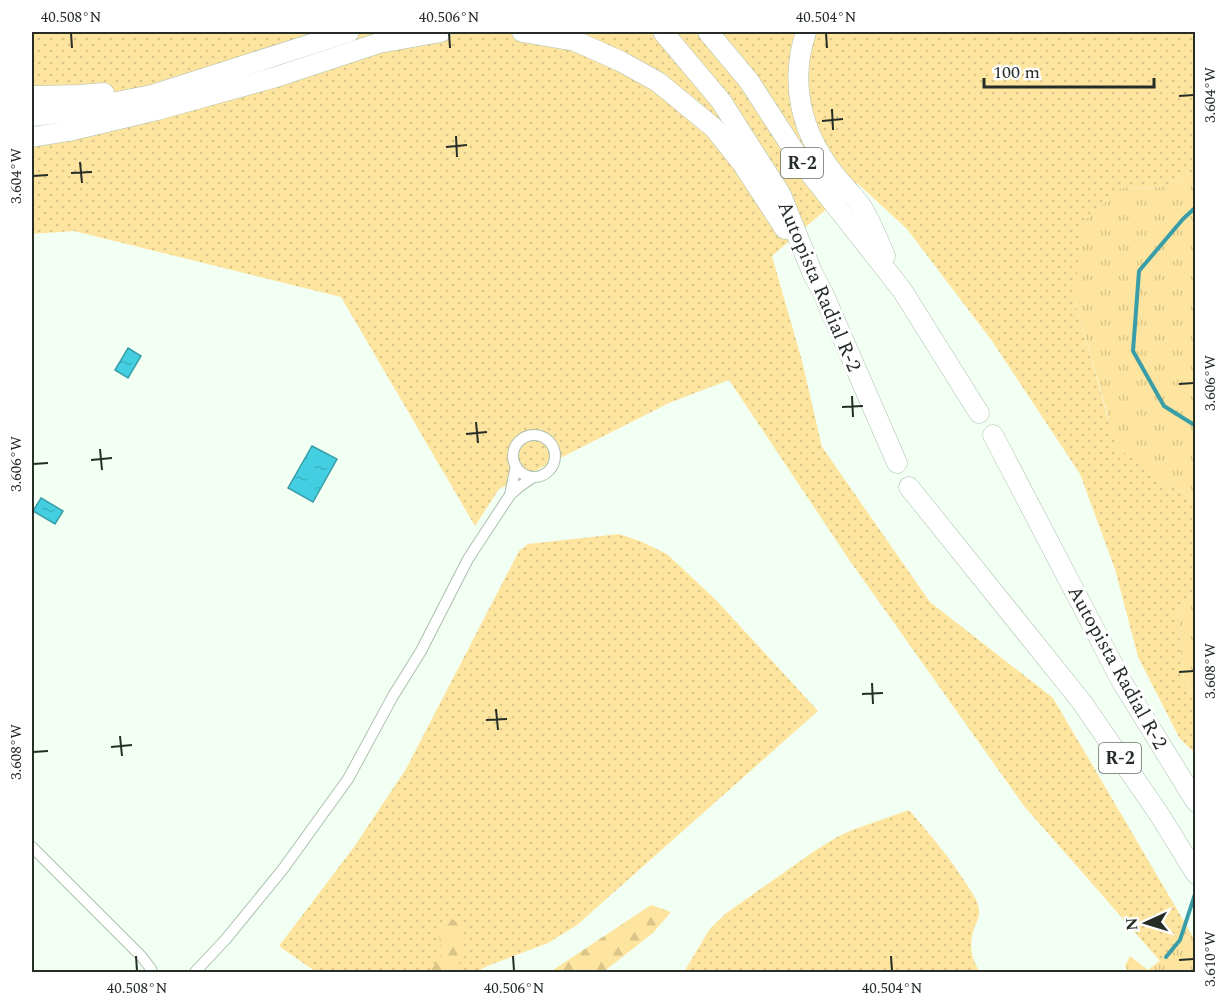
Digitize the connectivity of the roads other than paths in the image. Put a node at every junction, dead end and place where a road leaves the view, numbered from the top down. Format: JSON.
{"nodes":[{"id":1,"x":349,"y":32,"type":"edge"},
{"id":2,"x":441,"y":32,"type":"edge"},
{"id":3,"x":522,"y":32,"type":"edge"},
{"id":4,"x":663,"y":32,"type":"edge"},
{"id":5,"x":708,"y":32,"type":"edge"},
{"id":6,"x":806,"y":32,"type":"edge"},
{"id":7,"x":250,"y":63,"type":"junction"},
{"id":8,"x":32,"y":96,"type":"edge"},
{"id":9,"x":32,"y":116,"type":"edge"},
{"id":10,"x":32,"y":137,"type":"edge"},
{"id":11,"x":812,"y":272,"type":"junction"},
{"id":12,"x":902,"y":290,"type":"junction"},
{"id":13,"x":979,"y":413,"type":"dead end"},
{"id":14,"x":993,"y":435,"type":"dead end"},
{"id":15,"x":897,"y":463,"type":"dead end"},
{"id":16,"x":516,"y":466,"type":"junction"},
{"id":17,"x":532,"y":477,"type":"junction"},
{"id":18,"x":909,"y":487,"type":"dead end"},
{"id":19,"x":510,"y":495,"type":"junction"},
{"id":20,"x":1193,"y":798,"type":"edge"},
{"id":21,"x":32,"y":847,"type":"edge"},
{"id":22,"x":1196,"y":874,"type":"edge"},
{"id":23,"x":154,"y":971,"type":"edge"},
{"id":24,"x":195,"y":972,"type":"edge"}],
"edges":[{"from":1,"to":7,"type":"highway"},
{"from":2,"to":10,"type":"highway"},
{"from":3,"to":11,"type":"highway"},
{"from":4,"to":11,"type":"highway","name":"Autopista Radial R-2","number":"R-2"},
{"from":5,"to":12,"type":"highway","name":"Autopista Radial R-2","number":"R-2"},
{"from":6,"to":12,"type":"highway"},
{"from":7,"to":8,"type":"highway"},
{"from":7,"to":9,"type":"highway"},
{"from":11,"to":15,"type":"highway","name":"Autopista Radial R-2","number":"R-2"},
{"from":12,"to":13,"type":"highway","name":"Autopista Radial R-2","number":"R-2"},
{"from":14,"to":20,"type":"highway","name":"Autopista Radial R-2","number":"R-2"},
{"from":16,"to":17,"type":"street"},
{"from":16,"to":17,"type":"street"},
{"from":16,"to":19,"type":"street"},
{"from":17,"to":19,"type":"street"},
{"from":18,"to":22,"type":"highway","name":"Autopista Radial R-2","number":"R-2"},
{"from":19,"to":24,"type":"street"},
{"from":21,"to":23,"type":"street"}]}
